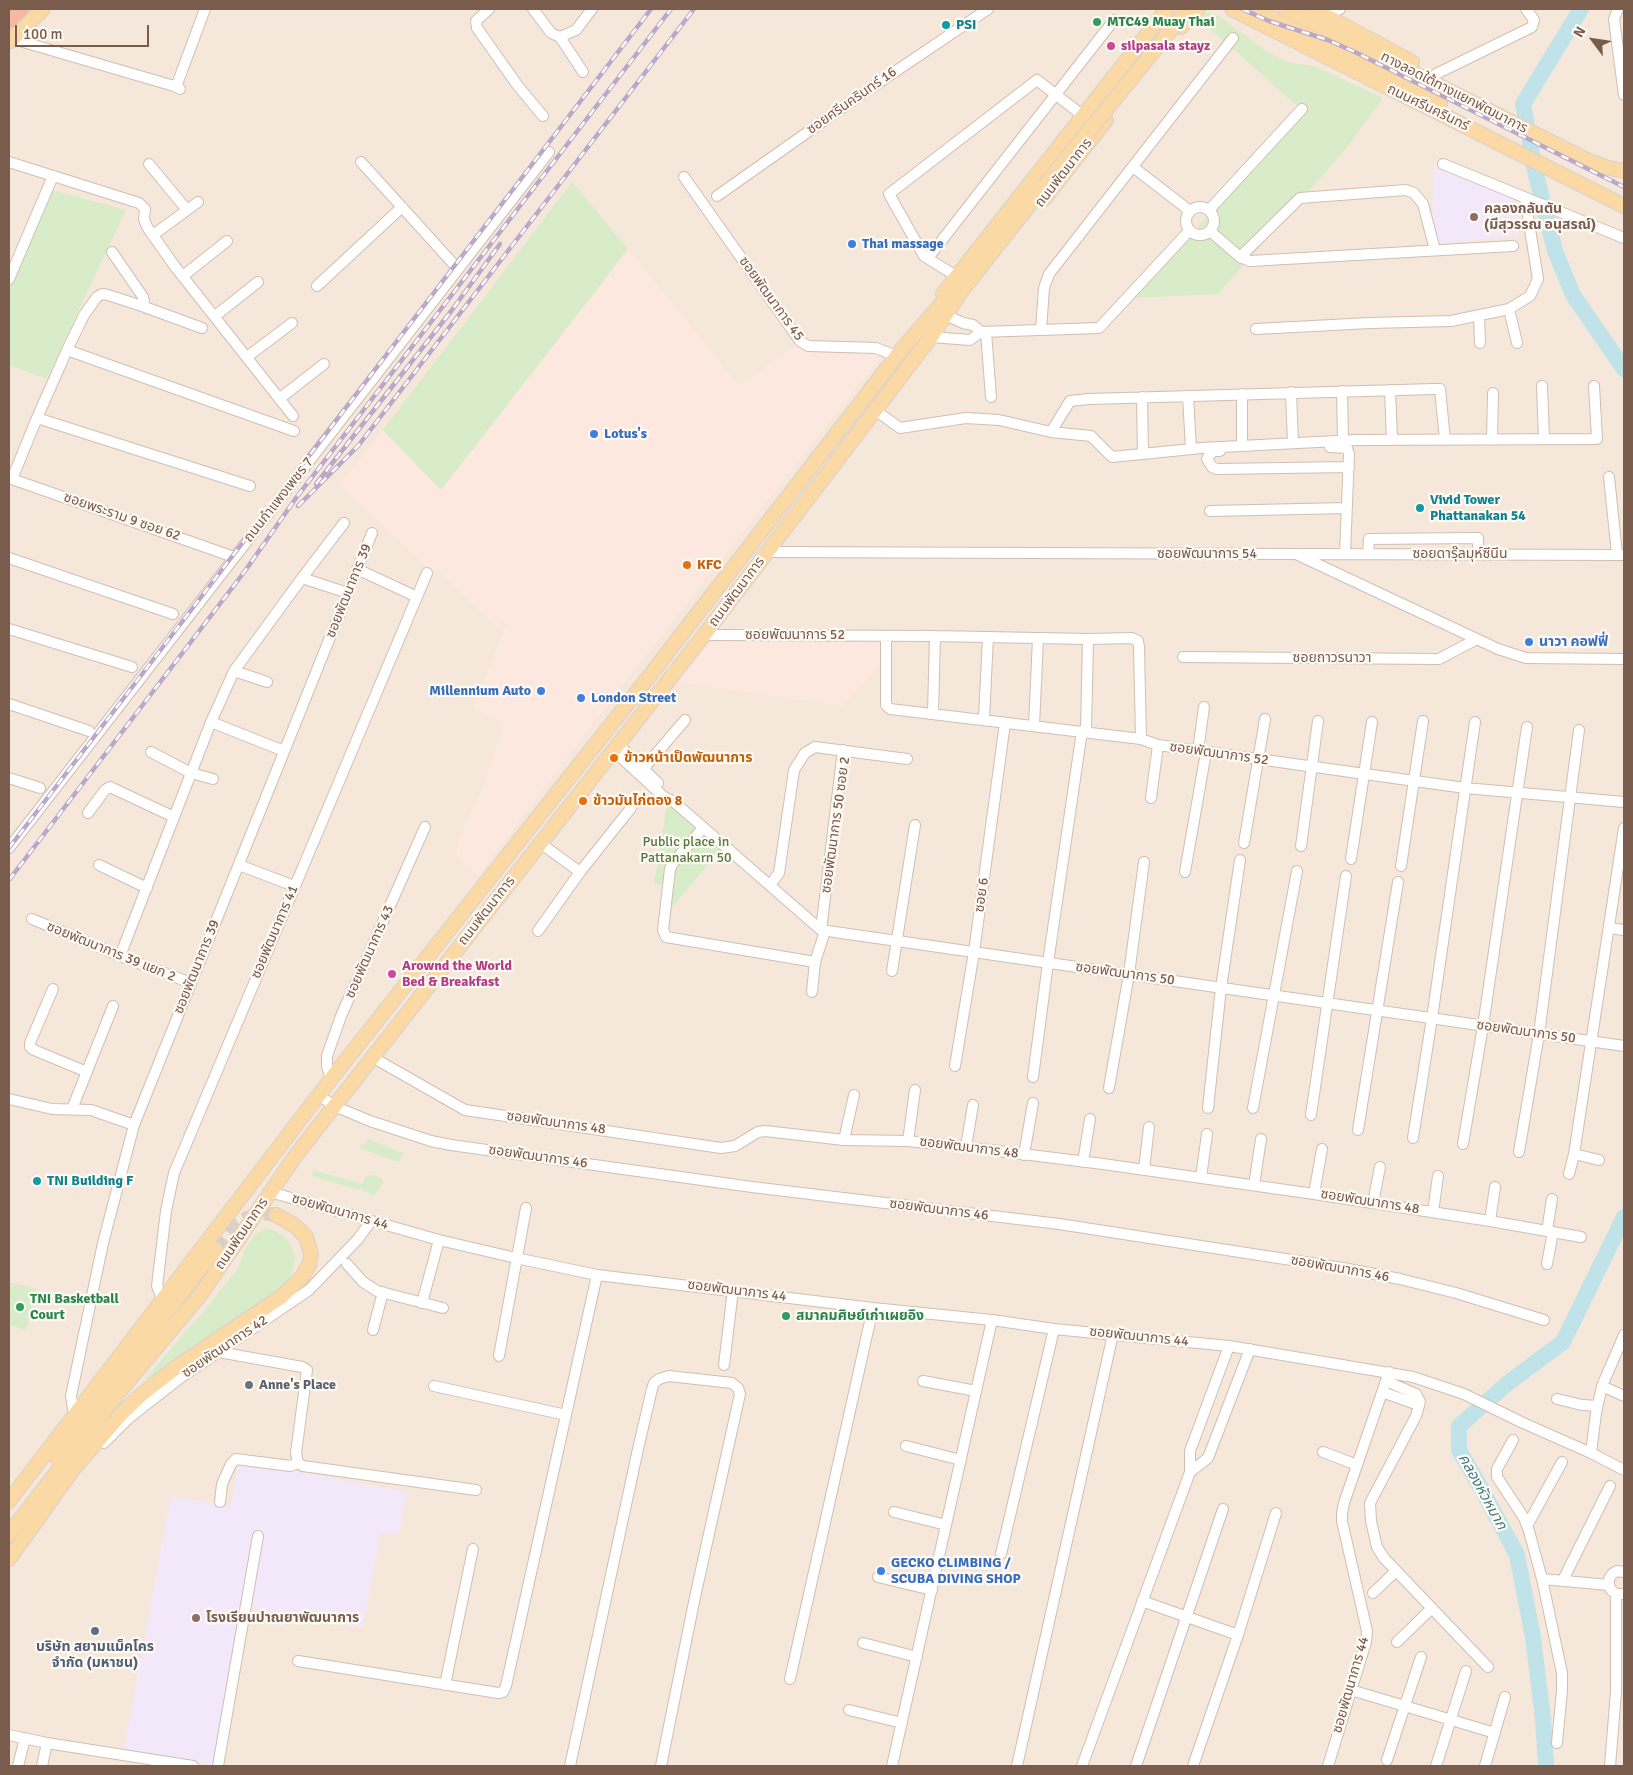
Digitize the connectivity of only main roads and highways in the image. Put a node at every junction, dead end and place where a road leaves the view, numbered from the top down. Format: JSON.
{"nodes":[{"id":1,"x":13,"y":9,"type":"edge"},
{"id":2,"x":21,"y":9,"type":"edge"},
{"id":3,"x":43,"y":9,"type":"edge"},
{"id":4,"x":1167,"y":9,"type":"edge"},
{"id":5,"x":1208,"y":9,"type":"edge"},
{"id":6,"x":1232,"y":9,"type":"edge"},
{"id":7,"x":1286,"y":9,"type":"edge"},
{"id":8,"x":1313,"y":9,"type":"edge"},
{"id":9,"x":1190,"y":10,"type":"edge"},
{"id":10,"x":9,"y":13,"type":"edge"},
{"id":11,"x":1252,"y":13,"type":"edge"},
{"id":12,"x":1159,"y":15,"type":"edge"},
{"id":13,"x":9,"y":21,"type":"edge"},
{"id":14,"x":11,"y":40,"type":"edge"},
{"id":15,"x":1121,"y":67,"type":"junction"},
{"id":16,"x":1139,"y":78,"type":"junction"},
{"id":17,"x":1497,"y":110,"type":"junction"},
{"id":18,"x":1624,"y":171,"type":"edge"},
{"id":19,"x":1043,"y":183,"type":"junction"},
{"id":20,"x":1624,"y":206,"type":"edge"},
{"id":21,"x":923,"y":324,"type":"junction"},
{"id":22,"x":931,"y":337,"type":"junction"},
{"id":23,"x":276,"y":1215,"type":"tunnel mouth"},
{"id":24,"x":215,"y":1249,"type":"tunnel mouth"},
{"id":25,"x":9,"y":1501,"type":"edge"},
{"id":26,"x":9,"y":1519,"type":"edge"},
{"id":27,"x":9,"y":1534,"type":"edge"},
{"id":28,"x":9,"y":1559,"type":"edge"}],
"edges":[{"from":1,"to":10,"type":"main road"},
{"from":2,"to":13,"type":"highway"},
{"from":3,"to":14,"type":"main road"},
{"from":4,"to":12,"type":"main road","name":"ถนนพัฒนาการ"},
{"from":5,"to":9,"type":"main road"},
{"from":6,"to":11,"type":"main road","name":"ถนนศรีนครินทร์"},
{"from":7,"to":17,"type":"main road","name":"ทางลอดใต้ทางแยกพัฒนาการ"},
{"from":8,"to":17,"type":"main road"},
{"from":9,"to":16,"type":"main road","name":"ถนนพัฒนาการ"},
{"from":9,"to":19,"type":"main road","name":"ถนนพัฒนาการ","bridge":true},
{"from":11,"to":20,"type":"main road","name":"ถนนศรีนครินทร์"},
{"from":12,"to":15,"type":"main road","name":"ถนนพัฒนาการ"},
{"from":15,"to":16,"type":"main road"},
{"from":15,"to":21,"type":"main road","name":"ถนนพัฒนาการ"},
{"from":16,"to":22,"type":"main road","name":"ถนนพัฒนาการ"},
{"from":17,"to":18,"type":"main road"},
{"from":19,"to":21,"type":"main road","name":"ถนนพัฒนาการ"},
{"from":19,"to":22,"type":"main road","name":"ถนนพัฒนาการ"},
{"from":21,"to":25,"type":"main road","name":"ถนนพัฒนาการ"},
{"from":22,"to":27,"type":"main road","name":"ถนนพัฒนาการ"},
{"from":23,"to":28,"type":"main road"},
{"from":24,"to":26,"type":"main road"}]}
